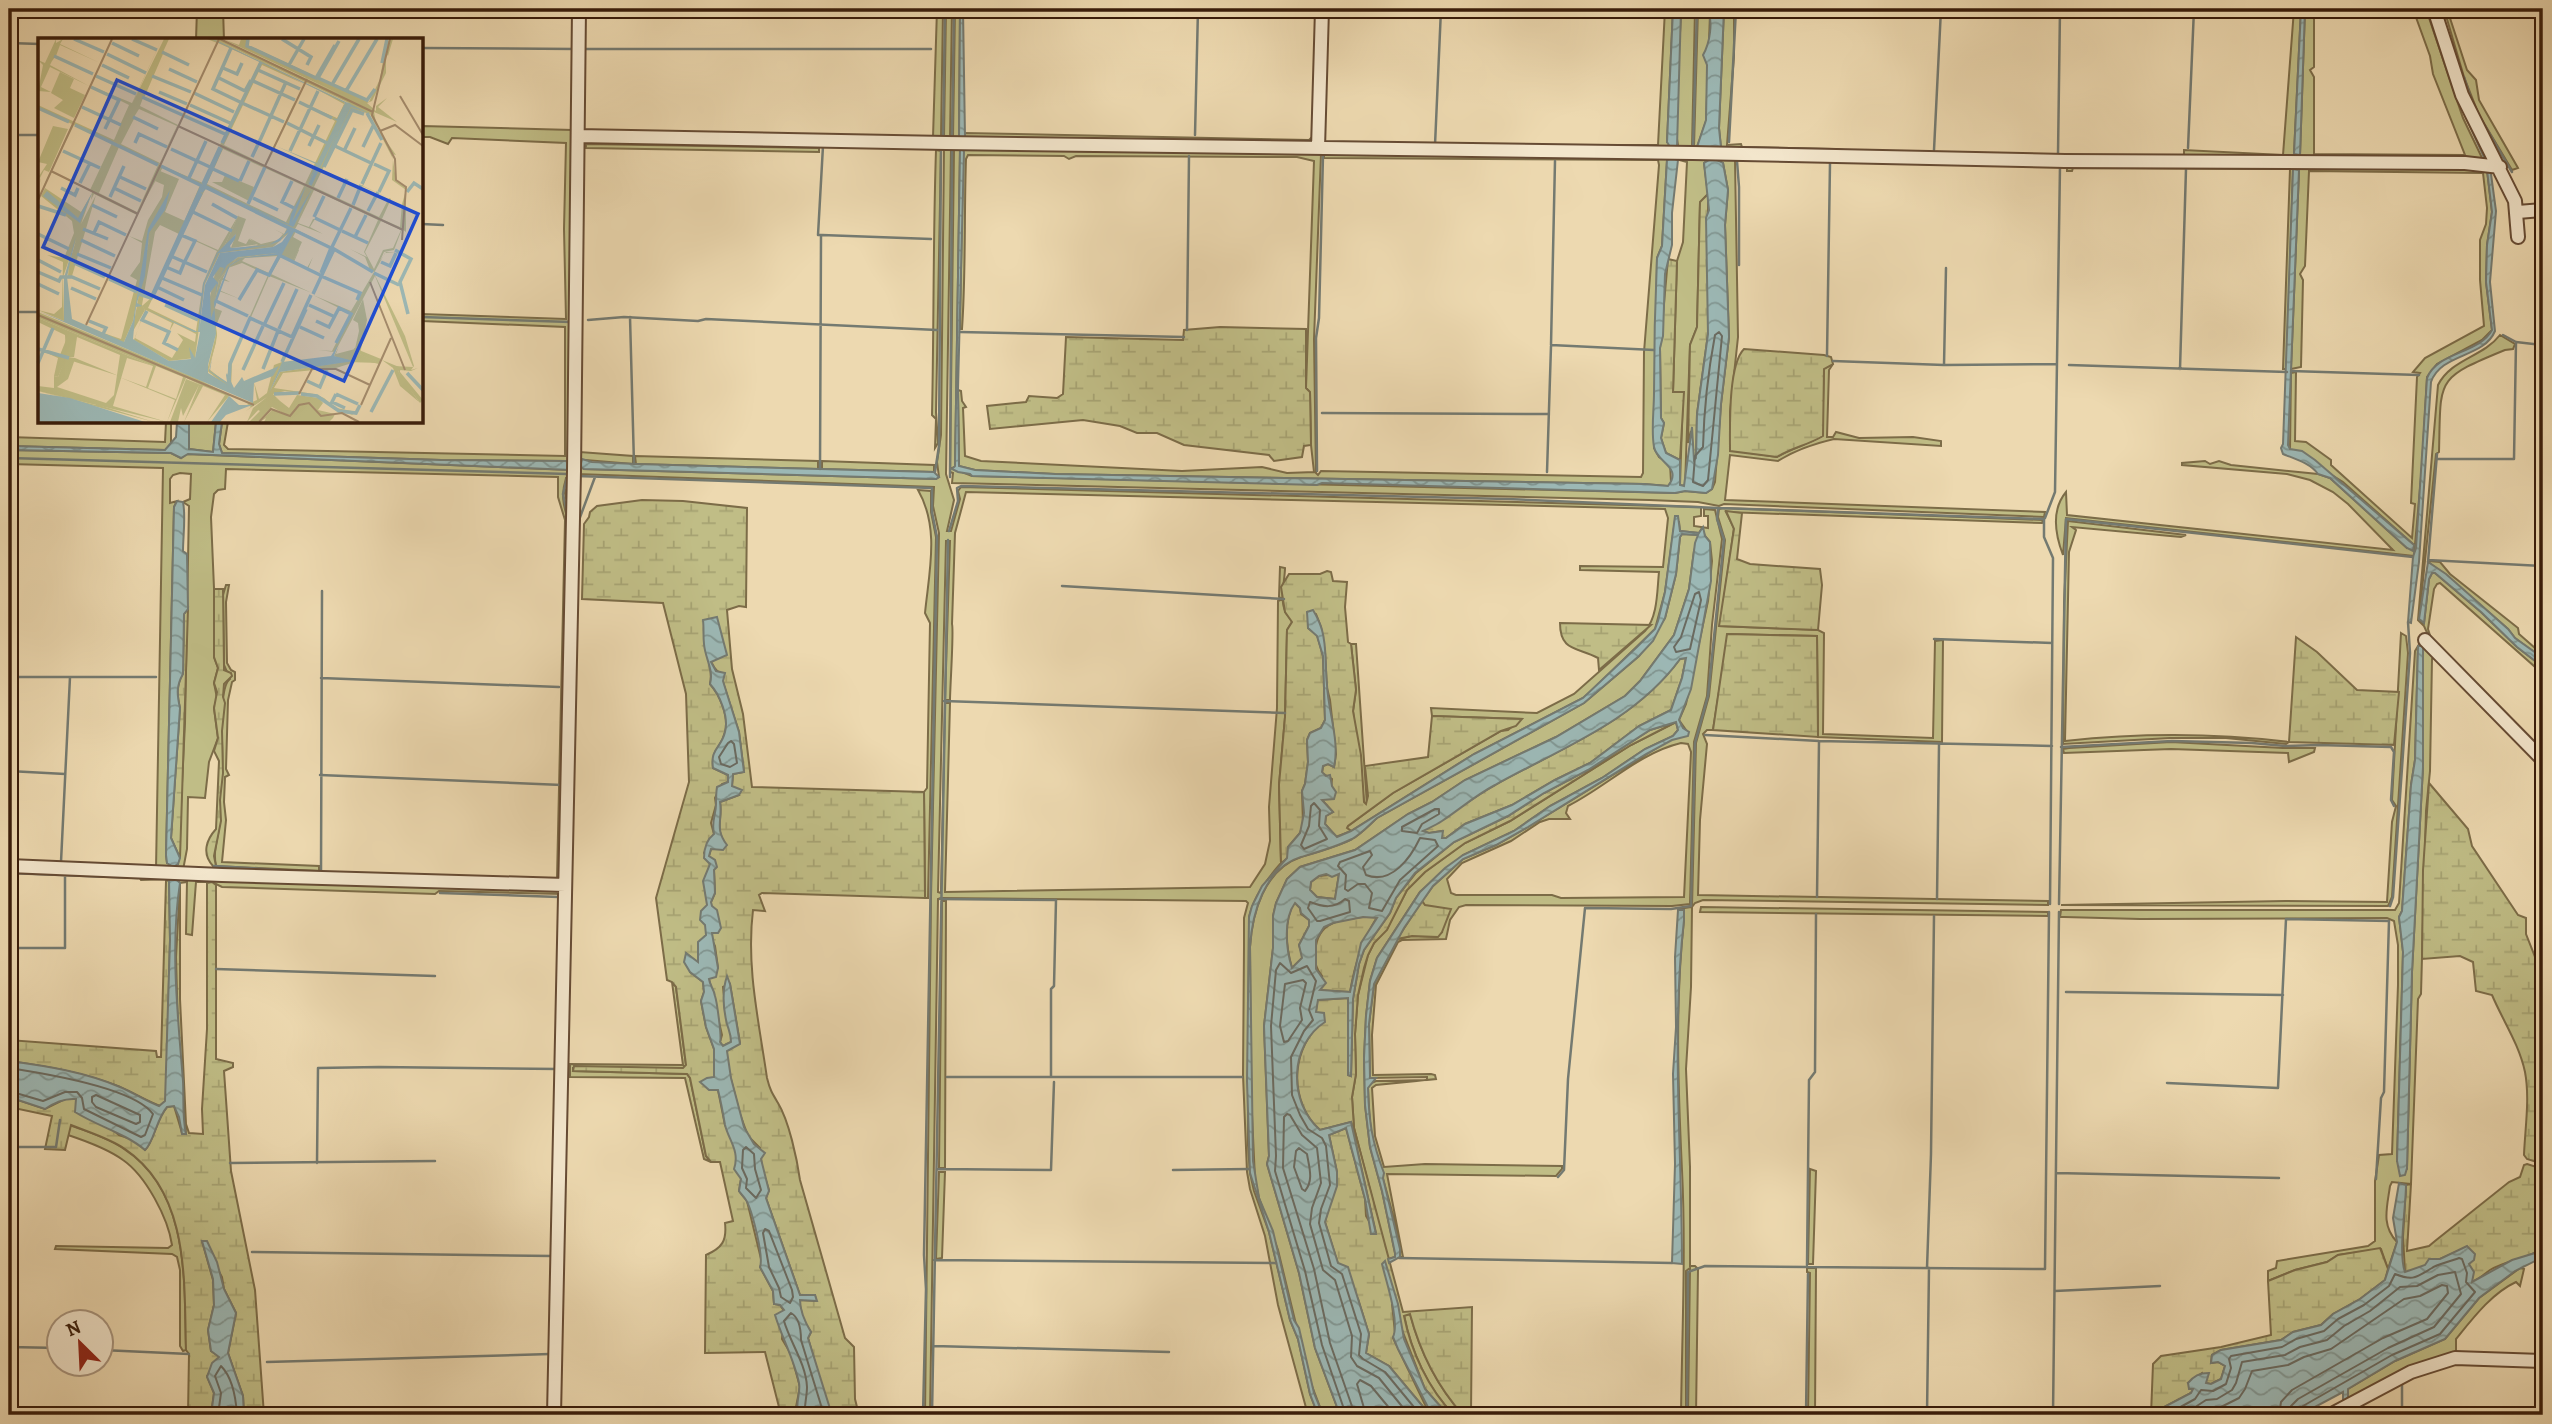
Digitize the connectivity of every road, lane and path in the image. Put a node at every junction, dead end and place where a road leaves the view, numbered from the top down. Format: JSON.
{"nodes":[{"id":1,"x":579,"y":9,"type":"edge"},
{"id":2,"x":1322,"y":9,"type":"edge"},
{"id":3,"x":2434,"y":9,"type":"edge"},
{"id":4,"x":578,"y":136,"type":"junction"},
{"id":5,"x":1318,"y":148,"type":"junction"},
{"id":6,"x":2500,"y":167,"type":"junction"},
{"id":7,"x":2543,"y":210,"type":"edge"},
{"id":8,"x":2518,"y":212,"type":"junction"},
{"id":9,"x":2518,"y":237,"type":"dead end"},
{"id":10,"x":2425,"y":640,"type":"dead end"},
{"id":11,"x":2543,"y":760,"type":"edge"},
{"id":12,"x":9,"y":866,"type":"edge"},
{"id":13,"x":565,"y":885,"type":"junction"},
{"id":14,"x":2543,"y":1361,"type":"edge"},
{"id":15,"x":554,"y":1415,"type":"edge"},
{"id":16,"x":2329,"y":1415,"type":"edge"}],
"edges":[{"from":1,"to":4,"type":"street"},
{"from":2,"to":5,"type":"street"},
{"from":3,"to":6,"type":"street"},
{"from":4,"to":5,"type":"street"},
{"from":4,"to":13,"type":"street"},
{"from":5,"to":6,"type":"street"},
{"from":6,"to":8,"type":"street"},
{"from":7,"to":8,"type":"street"},
{"from":8,"to":9,"type":"street"},
{"from":10,"to":11,"type":"street"},
{"from":12,"to":13,"type":"street"},
{"from":13,"to":15,"type":"street"},
{"from":14,"to":16,"type":"street"}]}
